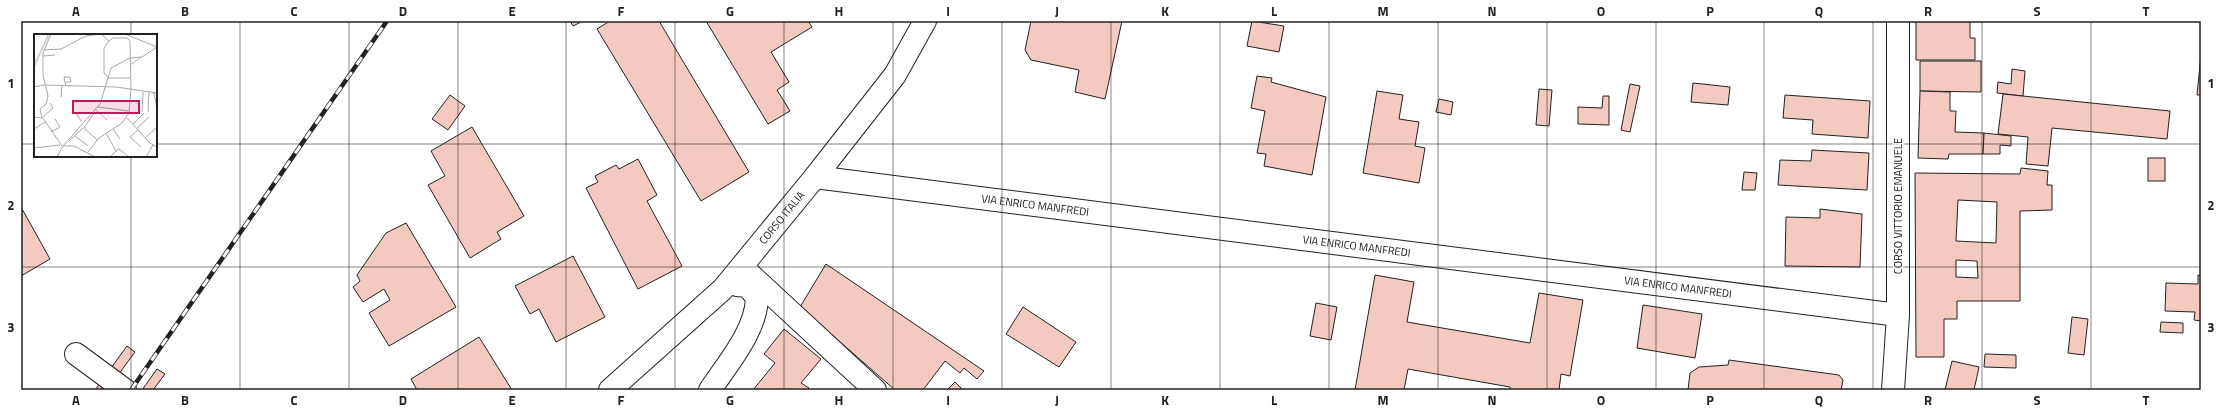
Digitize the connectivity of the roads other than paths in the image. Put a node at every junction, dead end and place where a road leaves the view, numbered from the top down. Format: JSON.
{"nodes":[{"id":1,"x":925,"y":21,"type":"edge"},
{"id":2,"x":1898,"y":21,"type":"edge"},
{"id":3,"x":816,"y":177,"type":"junction"},
{"id":4,"x":742,"y":267,"type":"junction"},
{"id":5,"x":723,"y":289,"type":"junction"},
{"id":6,"x":1898,"y":315,"type":"junction"},
{"id":7,"x":76,"y":354,"type":"dead end"},
{"id":8,"x":125,"y":390,"type":"edge"},
{"id":9,"x":610,"y":390,"type":"edge"},
{"id":10,"x":710,"y":390,"type":"edge"},
{"id":11,"x":875,"y":390,"type":"edge"},
{"id":12,"x":1893,"y":390,"type":"edge"}],
"edges":[{"from":1,"to":3,"type":"street","name":"CORSO ITALIA"},
{"from":2,"to":6,"type":"street","name":"CORSO VITTORIO EMANUELE"},
{"from":3,"to":4,"type":"street","name":"CORSO ITALIA"},
{"from":3,"to":6,"type":"street","name":"VIA ENRICO MANFREDI"},
{"from":4,"to":5,"type":"street","name":"CORSO ITALIA"},
{"from":4,"to":11,"type":"street"},
{"from":5,"to":9,"type":"street","name":"CORSO ITALIA"},
{"from":5,"to":10,"type":"street"},
{"from":6,"to":12,"type":"street","name":"CORSO VITTORIO EMANUELE"},
{"from":7,"to":8,"type":"street"}]}
